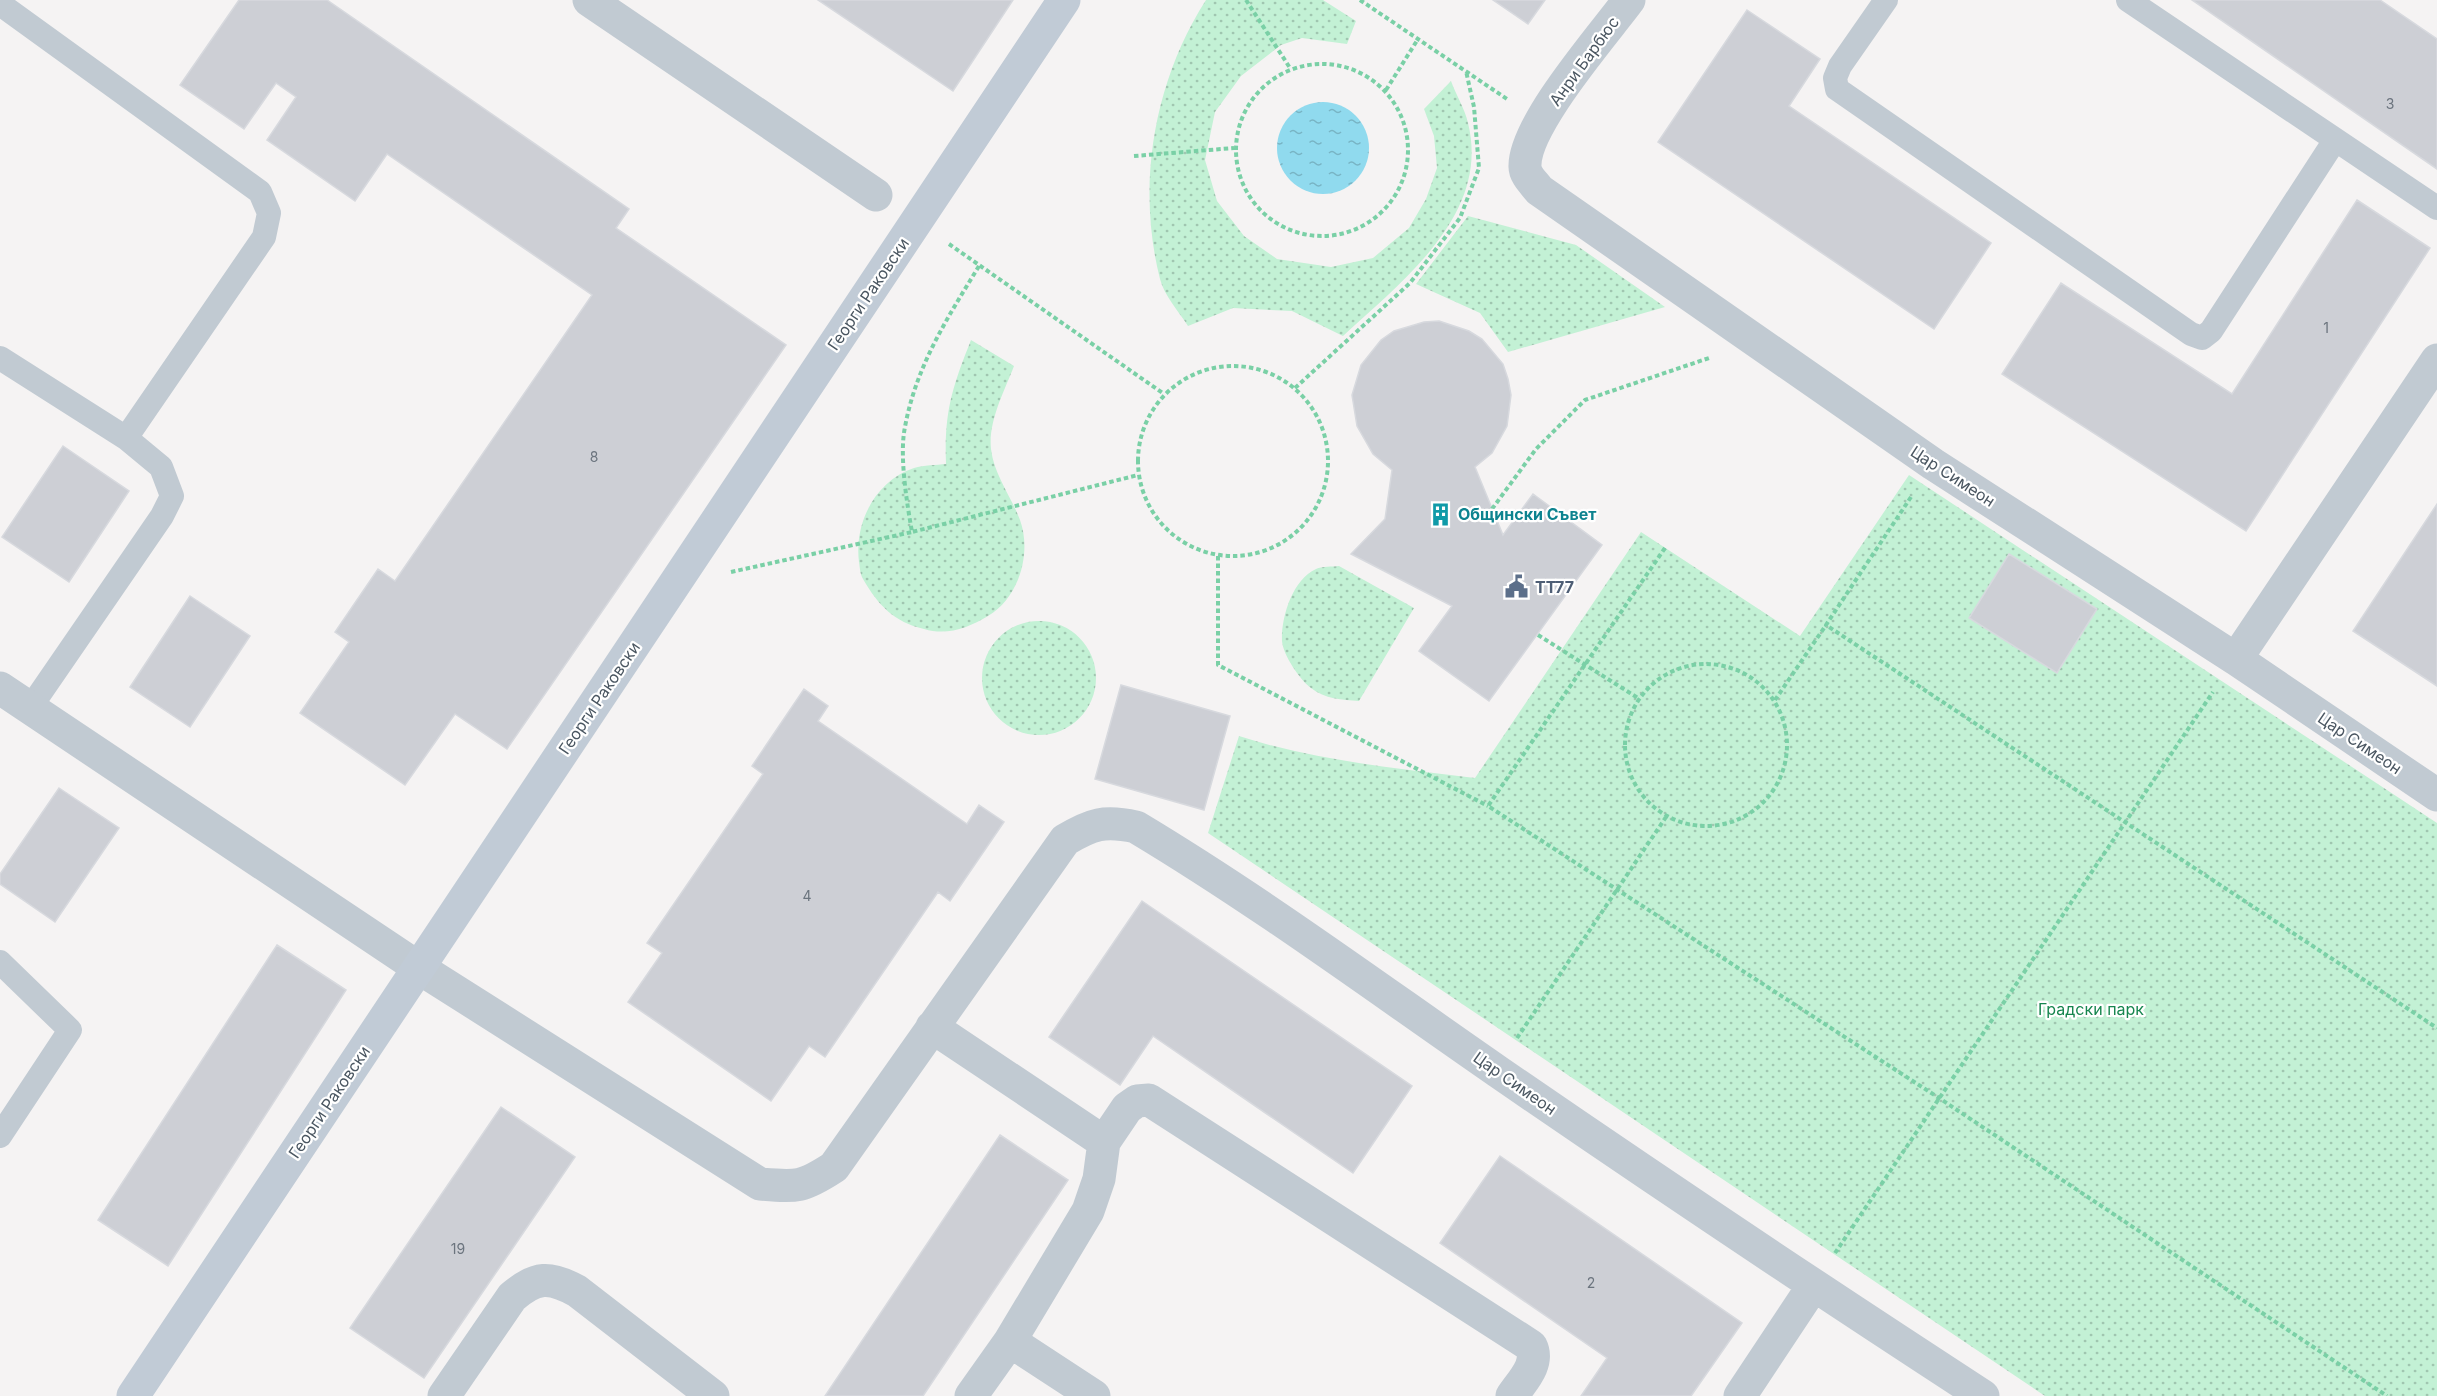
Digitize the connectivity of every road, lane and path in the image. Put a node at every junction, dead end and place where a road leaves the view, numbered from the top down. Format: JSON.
{"nodes":[{"id":1,"x":589,"y":0,"type":"edge"},
{"id":2,"x":1064,"y":0,"type":"edge"},
{"id":3,"x":1246,"y":0,"type":"edge"},
{"id":4,"x":1360,"y":0,"type":"edge"},
{"id":5,"x":1629,"y":0,"type":"edge"},
{"id":6,"x":1886,"y":0,"type":"edge"},
{"id":7,"x":2127,"y":0,"type":"edge"},
{"id":8,"x":0,"y":4,"type":"edge"},
{"id":9,"x":1418,"y":39,"type":"junction"},
{"id":10,"x":1290,"y":68,"type":"junction"},
{"id":11,"x":1466,"y":71,"type":"junction"},
{"id":12,"x":1386,"y":90,"type":"junction"},
{"id":13,"x":1539,"y":122,"type":"junction"},
{"id":14,"x":2335,"y":140,"type":"junction"},
{"id":15,"x":1234,"y":148,"type":"junction"},
{"id":16,"x":1134,"y":156,"type":"dead end"},
{"id":17,"x":876,"y":195,"type":"dead end"},
{"id":18,"x":2437,"y":208,"type":"edge"},
{"id":19,"x":916,"y":222,"type":"junction"},
{"id":20,"x":979,"y":266,"type":"junction"},
{"id":21,"x":1755,"y":343,"type":"junction"},
{"id":22,"x":0,"y":358,"type":"edge"},
{"id":23,"x":2437,"y":360,"type":"edge"},
{"id":24,"x":1295,"y":388,"type":"junction"},
{"id":25,"x":1164,"y":394,"type":"junction"},
{"id":26,"x":126,"y":438,"type":"junction"},
{"id":27,"x":1933,"y":464,"type":"junction"},
{"id":28,"x":1138,"y":475,"type":"junction"},
{"id":29,"x":1492,"y":508,"type":"dead end"},
{"id":30,"x":912,"y":532,"type":"junction"},
{"id":31,"x":1665,"y":548,"type":"dead end"},
{"id":32,"x":1218,"y":556,"type":"junction"},
{"id":33,"x":674,"y":585,"type":"junction"},
{"id":34,"x":1826,"y":625,"type":"junction"},
{"id":35,"x":1538,"y":635,"type":"dead end"},
{"id":36,"x":2236,"y":659,"type":"junction"},
{"id":37,"x":1584,"y":665,"type":"junction"},
{"id":38,"x":0,"y":688,"type":"edge"},
{"id":39,"x":1638,"y":698,"type":"junction"},
{"id":40,"x":1775,"y":699,"type":"junction"},
{"id":41,"x":30,"y":708,"type":"junction"},
{"id":42,"x":2437,"y":795,"type":"edge"},
{"id":43,"x":1488,"y":806,"type":"junction"},
{"id":44,"x":1666,"y":817,"type":"junction"},
{"id":45,"x":2125,"y":824,"type":"junction"},
{"id":46,"x":1618,"y":888,"type":"junction"},
{"id":47,"x":0,"y":962,"type":"edge"},
{"id":48,"x":419,"y":968,"type":"junction"},
{"id":49,"x":932,"y":1027,"type":"junction"},
{"id":50,"x":2437,"y":1028,"type":"edge"},
{"id":51,"x":1495,"y":1070,"type":"junction"},
{"id":52,"x":1939,"y":1098,"type":"junction"},
{"id":53,"x":0,"y":1136,"type":"edge"},
{"id":54,"x":1104,"y":1142,"type":"junction"},
{"id":55,"x":1813,"y":1286,"type":"junction"},
{"id":56,"x":1010,"y":1341,"type":"junction"},
{"id":57,"x":133,"y":1396,"type":"edge"},
{"id":58,"x":444,"y":1396,"type":"edge"},
{"id":59,"x":713,"y":1396,"type":"edge"},
{"id":60,"x":971,"y":1396,"type":"edge"},
{"id":61,"x":1094,"y":1396,"type":"edge"},
{"id":62,"x":1512,"y":1396,"type":"edge"},
{"id":63,"x":1740,"y":1396,"type":"edge"},
{"id":64,"x":1983,"y":1396,"type":"edge"},
{"id":65,"x":2387,"y":1396,"type":"edge"}],
"edges":[{"from":1,"to":17,"type":"street"},
{"from":2,"to":19,"type":"street","name":"Георги Раковски"},
{"from":3,"to":10,"type":"path"},
{"from":4,"to":9,"type":"path"},
{"from":5,"to":13,"type":"street","name":"Анри Барбюс"},
{"from":6,"to":14,"type":"lane"},
{"from":7,"to":14,"type":"lane"},
{"from":8,"to":26,"type":"lane"},
{"from":9,"to":11,"type":"path"},
{"from":9,"to":12,"type":"path"},
{"from":10,"to":12,"type":"path"},
{"from":10,"to":15,"type":"path"},
{"from":11,"to":13,"type":"path"},
{"from":11,"to":24,"type":"path"},
{"from":12,"to":15,"type":"path"},
{"from":13,"to":21,"type":"street","name":"Цар Симеон"},
{"from":14,"to":18,"type":"lane"},
{"from":15,"to":16,"type":"path"},
{"from":19,"to":20,"type":"path"},
{"from":19,"to":33,"type":"street","name":"Георги Раковски"},
{"from":20,"to":25,"type":"path"},
{"from":20,"to":30,"type":"path"},
{"from":21,"to":27,"type":"street","name":"Цар Симеон"},
{"from":21,"to":29,"type":"path"},
{"from":22,"to":26,"type":"lane"},
{"from":23,"to":36,"type":"street"},
{"from":24,"to":25,"type":"path"},
{"from":24,"to":32,"type":"path"},
{"from":25,"to":28,"type":"path"},
{"from":26,"to":41,"type":"lane"},
{"from":27,"to":34,"type":"path"},
{"from":27,"to":36,"type":"street","name":"Цар Симеон"},
{"from":28,"to":30,"type":"path"},
{"from":28,"to":32,"type":"path"},
{"from":30,"to":33,"type":"path"},
{"from":31,"to":37,"type":"path"},
{"from":32,"to":43,"type":"path"},
{"from":33,"to":48,"type":"street","name":"Георги Раковски"},
{"from":34,"to":40,"type":"path"},
{"from":34,"to":45,"type":"path"},
{"from":35,"to":37,"type":"path"},
{"from":36,"to":42,"type":"street","name":"Цар Симеон"},
{"from":36,"to":45,"type":"path"},
{"from":37,"to":39,"type":"path"},
{"from":37,"to":43,"type":"path"},
{"from":38,"to":41,"type":"street","name":"Цар Симеон"},
{"from":39,"to":40,"type":"path"},
{"from":39,"to":44,"type":"path"},
{"from":40,"to":44,"type":"path"},
{"from":41,"to":48,"type":"street","name":"Цар Симеон"},
{"from":43,"to":46,"type":"path"},
{"from":44,"to":46,"type":"path"},
{"from":45,"to":50,"type":"path"},
{"from":45,"to":52,"type":"path"},
{"from":46,"to":51,"type":"path"},
{"from":46,"to":52,"type":"path"},
{"from":47,"to":53,"type":"lane"},
{"from":48,"to":49,"type":"street","name":"Цар Симеон"},
{"from":48,"to":57,"type":"street","name":"Георги Раковски"},
{"from":49,"to":51,"type":"street","name":"Цар Симеон"},
{"from":49,"to":54,"type":"street"},
{"from":51,"to":55,"type":"street","name":"Цар Симеон"},
{"from":52,"to":55,"type":"path"},
{"from":52,"to":65,"type":"path"},
{"from":54,"to":56,"type":"street"},
{"from":54,"to":62,"type":"street"},
{"from":55,"to":63,"type":"street"},
{"from":55,"to":64,"type":"street","name":"Цар Симеон"},
{"from":56,"to":60,"type":"street"},
{"from":56,"to":61,"type":"street"},
{"from":58,"to":59,"type":"street"}]}
